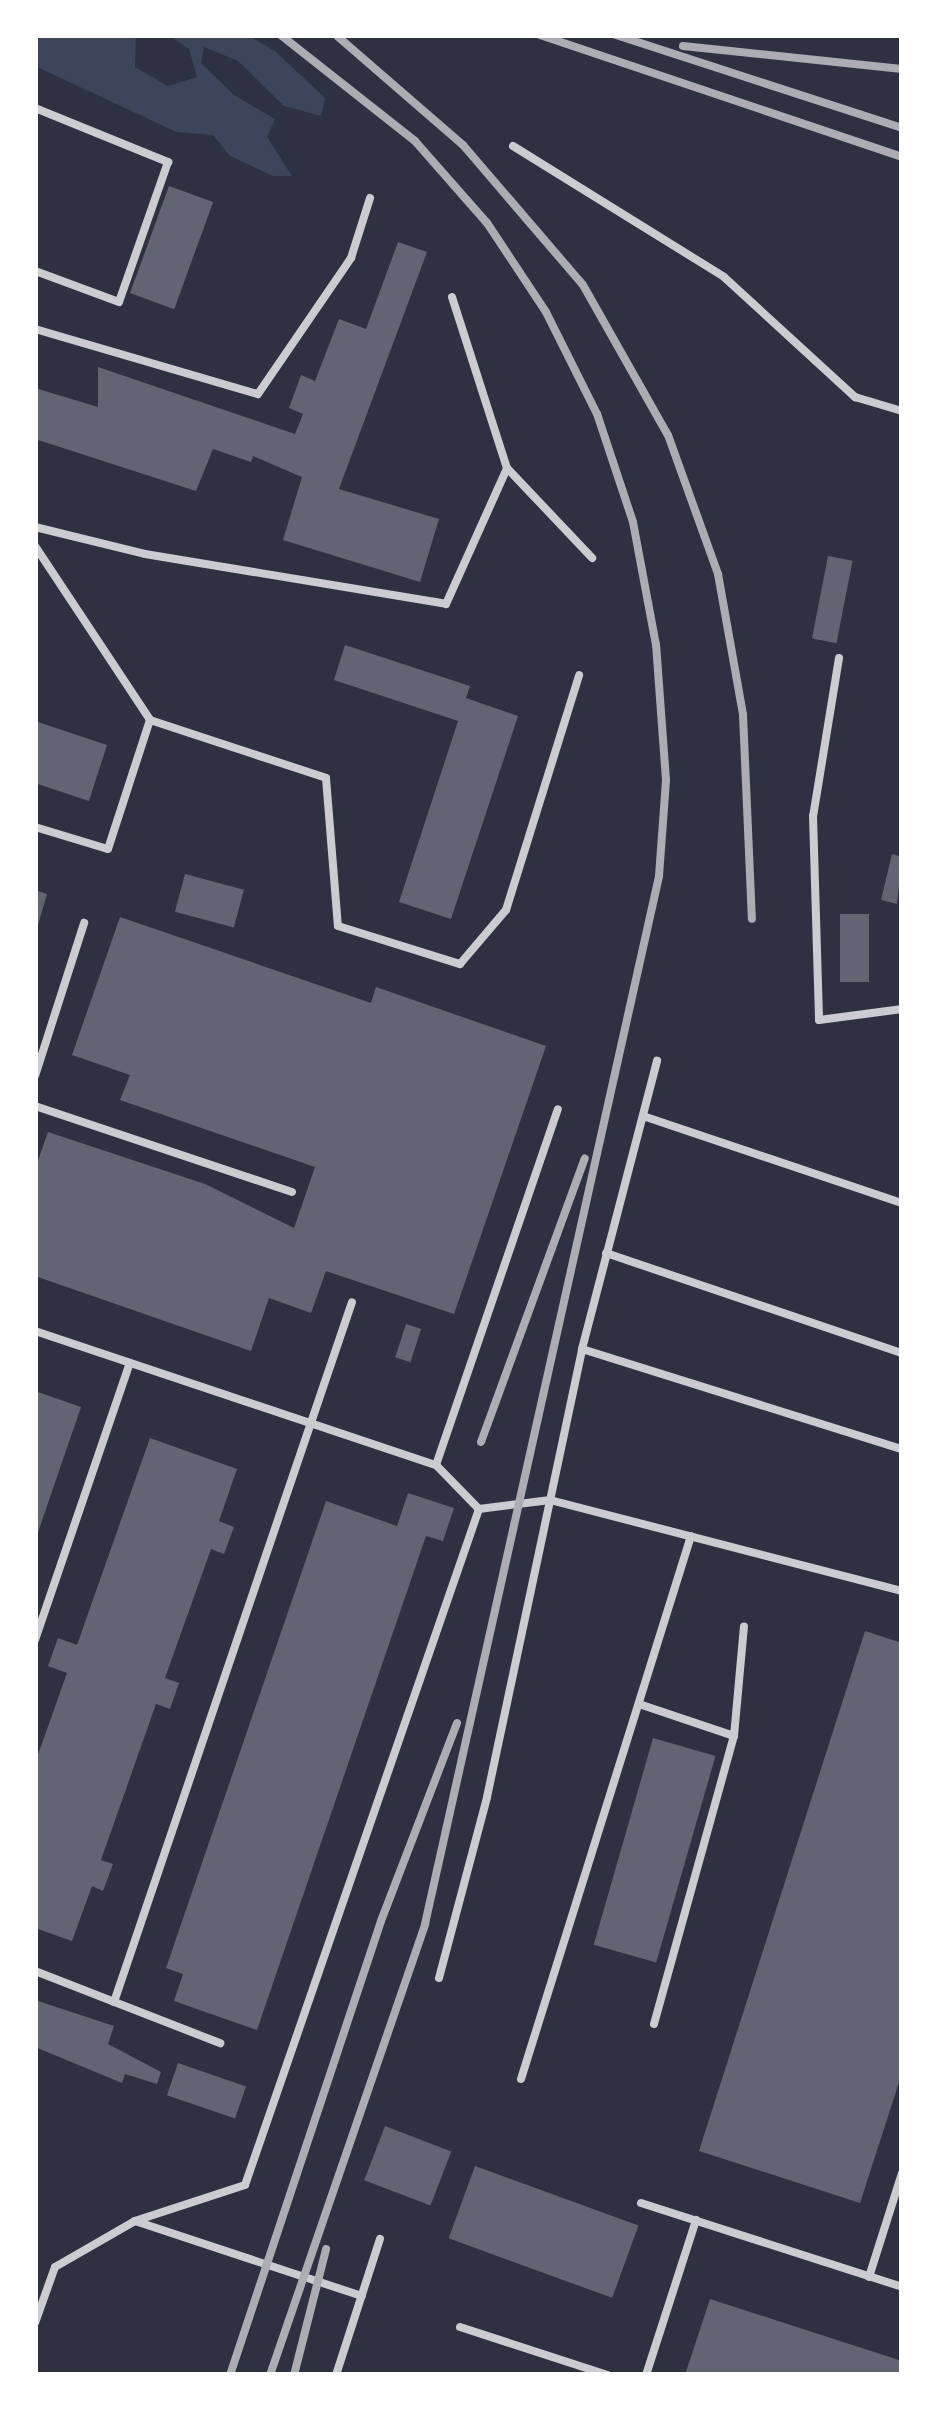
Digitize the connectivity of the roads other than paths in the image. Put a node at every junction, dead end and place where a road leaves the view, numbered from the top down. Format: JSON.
{"nodes":[{"id":1,"x":35,"y":108,"type":"edge"},
{"id":2,"x":513,"y":146,"type":"dead end"},
{"id":3,"x":370,"y":198,"type":"dead end"},
{"id":4,"x":35,"y":271,"type":"edge"},
{"id":5,"x":452,"y":297,"type":"dead end"},
{"id":6,"x":35,"y":329,"type":"edge"},
{"id":7,"x":902,"y":411,"type":"edge"},
{"id":8,"x":506,"y":468,"type":"junction"},
{"id":9,"x":35,"y":527,"type":"edge"},
{"id":10,"x":35,"y":546,"type":"edge"},
{"id":11,"x":592,"y":558,"type":"dead end"},
{"id":12,"x":840,"y":658,"type":"dead end"},
{"id":13,"x":579,"y":675,"type":"dead end"},
{"id":14,"x":150,"y":720,"type":"junction"},
{"id":15,"x":35,"y":827,"type":"edge"},
{"id":16,"x":84,"y":923,"type":"dead end"},
{"id":17,"x":902,"y":1008,"type":"edge"},
{"id":18,"x":657,"y":1061,"type":"dead end"},
{"id":19,"x":35,"y":1076,"type":"edge"},
{"id":20,"x":35,"y":1106,"type":"edge"},
{"id":21,"x":558,"y":1109,"type":"dead end"},
{"id":22,"x":643,"y":1116,"type":"junction"},
{"id":23,"x":292,"y":1192,"type":"dead end"},
{"id":24,"x":902,"y":1203,"type":"edge"},
{"id":25,"x":606,"y":1254,"type":"junction"},
{"id":26,"x":352,"y":1302,"type":"dead end"},
{"id":27,"x":35,"y":1331,"type":"edge"},
{"id":28,"x":582,"y":1349,"type":"junction"},
{"id":29,"x":902,"y":1353,"type":"edge"},
{"id":30,"x":130,"y":1363,"type":"junction"},
{"id":31,"x":310,"y":1423,"type":"junction"},
{"id":32,"x":902,"y":1449,"type":"edge"},
{"id":33,"x":436,"y":1465,"type":"junction"},
{"id":34,"x":550,"y":1500,"type":"junction"},
{"id":35,"x":480,"y":1509,"type":"junction"},
{"id":36,"x":691,"y":1536,"type":"junction"},
{"id":37,"x":902,"y":1591,"type":"edge"},
{"id":38,"x":744,"y":1626,"type":"dead end"},
{"id":39,"x":35,"y":1640,"type":"edge"},
{"id":40,"x":639,"y":1704,"type":"junction"},
{"id":41,"x":734,"y":1736,"type":"junction"},
{"id":42,"x":35,"y":1971,"type":"edge"},
{"id":43,"x":438,"y":1978,"type":"dead end"},
{"id":44,"x":114,"y":2002,"type":"junction"},
{"id":45,"x":654,"y":2024,"type":"dead end"},
{"id":46,"x":220,"y":2043,"type":"dead end"},
{"id":47,"x":521,"y":2079,"type":"dead end"},
{"id":48,"x":902,"y":2173,"type":"edge"},
{"id":49,"x":641,"y":2202,"type":"dead end"},
{"id":50,"x":696,"y":2220,"type":"junction"},
{"id":51,"x":135,"y":2221,"type":"junction"},
{"id":52,"x":380,"y":2239,"type":"dead end"},
{"id":53,"x":869,"y":2277,"type":"junction"},
{"id":54,"x":902,"y":2287,"type":"edge"},
{"id":55,"x":362,"y":2296,"type":"junction"},
{"id":56,"x":35,"y":2323,"type":"edge"},
{"id":57,"x":460,"y":2327,"type":"dead end"},
{"id":58,"x":336,"y":2375,"type":"edge"},
{"id":59,"x":608,"y":2375,"type":"edge"},
{"id":60,"x":646,"y":2375,"type":"edge"}],
"edges":[{"from":1,"to":4,"type":"lane"},
{"from":2,"to":7,"type":"lane"},
{"from":3,"to":6,"type":"lane"},
{"from":5,"to":8,"type":"lane"},
{"from":8,"to":9,"type":"lane"},
{"from":8,"to":11,"type":"lane"},
{"from":10,"to":14,"type":"lane"},
{"from":12,"to":17,"type":"lane"},
{"from":13,"to":14,"type":"lane"},
{"from":14,"to":15,"type":"lane"},
{"from":16,"to":19,"type":"lane"},
{"from":18,"to":22,"type":"lane"},
{"from":20,"to":23,"type":"lane"},
{"from":21,"to":33,"type":"lane"},
{"from":22,"to":24,"type":"lane"},
{"from":22,"to":25,"type":"lane"},
{"from":25,"to":28,"type":"lane"},
{"from":25,"to":29,"type":"lane"},
{"from":26,"to":31,"type":"lane"},
{"from":27,"to":30,"type":"lane"},
{"from":28,"to":32,"type":"lane"},
{"from":28,"to":34,"type":"lane"},
{"from":30,"to":31,"type":"lane"},
{"from":30,"to":39,"type":"lane"},
{"from":31,"to":33,"type":"lane"},
{"from":31,"to":44,"type":"lane"},
{"from":33,"to":35,"type":"lane"},
{"from":34,"to":35,"type":"lane"},
{"from":34,"to":36,"type":"lane"},
{"from":34,"to":43,"type":"lane"},
{"from":35,"to":51,"type":"lane"},
{"from":36,"to":37,"type":"lane"},
{"from":36,"to":40,"type":"lane"},
{"from":38,"to":41,"type":"lane"},
{"from":40,"to":41,"type":"lane"},
{"from":40,"to":47,"type":"lane"},
{"from":41,"to":45,"type":"lane"},
{"from":42,"to":44,"type":"lane"},
{"from":44,"to":46,"type":"lane"},
{"from":48,"to":53,"type":"lane"},
{"from":49,"to":50,"type":"lane"},
{"from":50,"to":53,"type":"lane"},
{"from":50,"to":60,"type":"lane"},
{"from":51,"to":55,"type":"lane"},
{"from":51,"to":56,"type":"lane"},
{"from":52,"to":55,"type":"lane"},
{"from":53,"to":54,"type":"lane"},
{"from":55,"to":58,"type":"lane"},
{"from":57,"to":59,"type":"lane"}]}
